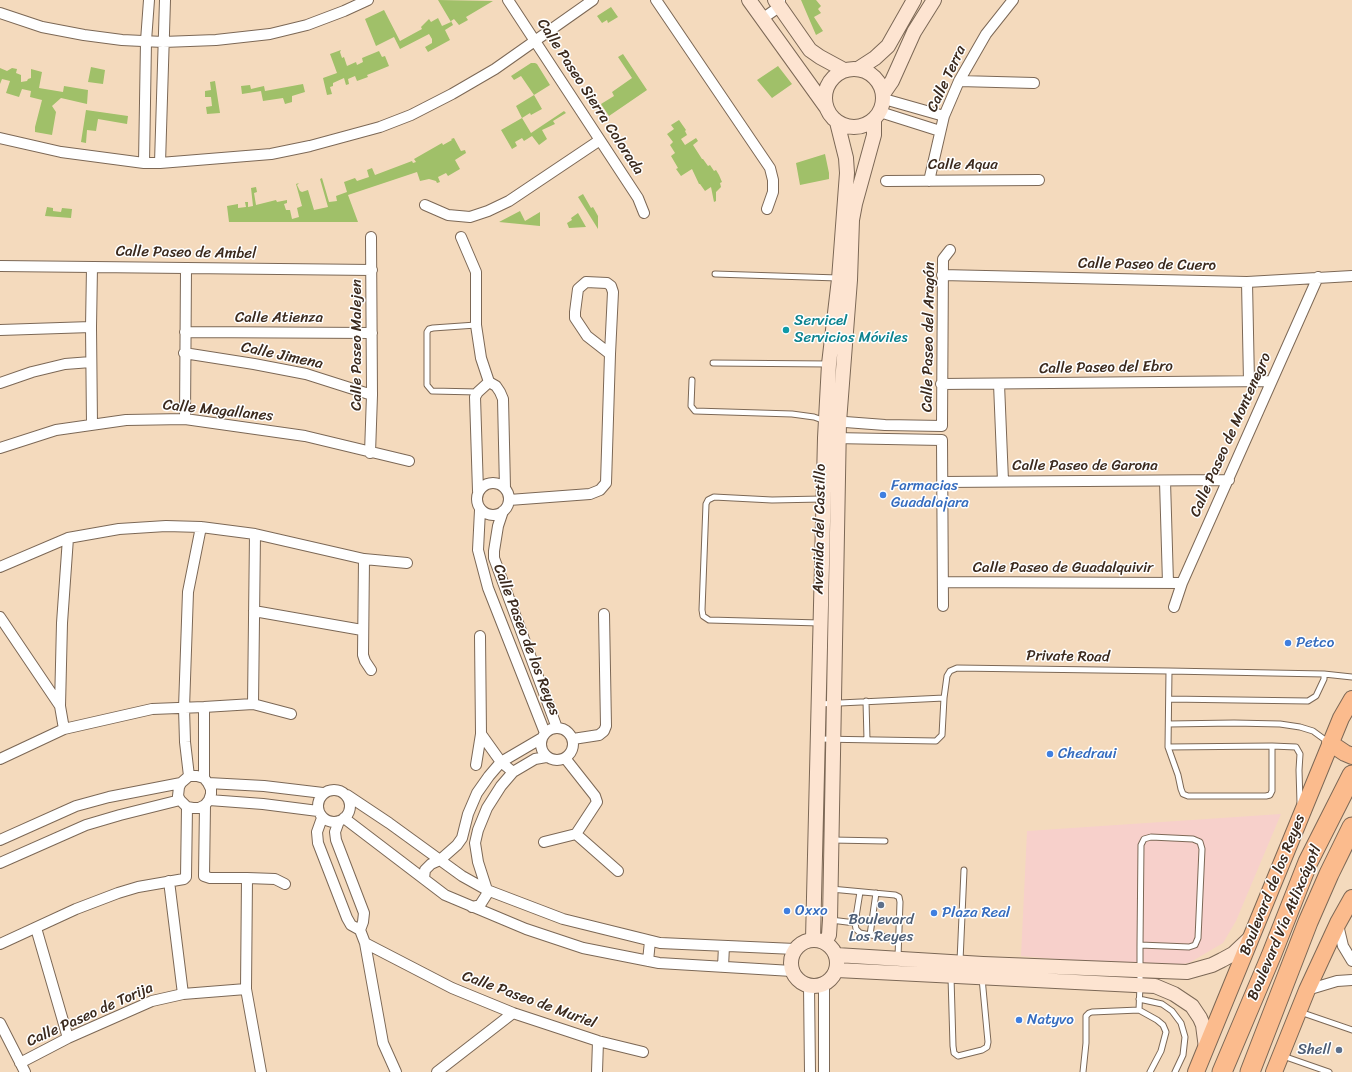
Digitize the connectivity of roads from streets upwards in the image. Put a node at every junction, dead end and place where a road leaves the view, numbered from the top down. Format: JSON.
{"nodes":[{"id":1,"x":149,"y":0,"type":"edge"},
{"id":2,"x":166,"y":0,"type":"edge"},
{"id":3,"x":368,"y":0,"type":"edge"},
{"id":4,"x":508,"y":0,"type":"edge"},
{"id":5,"x":593,"y":0,"type":"edge"},
{"id":6,"x":656,"y":0,"type":"edge"},
{"id":7,"x":749,"y":0,"type":"edge"},
{"id":8,"x":914,"y":0,"type":"edge"},
{"id":9,"x":934,"y":0,"type":"edge"},
{"id":10,"x":1013,"y":0,"type":"edge"},
{"id":11,"x":778,"y":2,"type":"edge"},
{"id":12,"x":0,"y":13,"type":"edge"},
{"id":13,"x":762,"y":18,"type":"junction"},
{"id":14,"x":792,"y":25,"type":"junction"},
{"id":15,"x":775,"y":36,"type":"junction"},
{"id":16,"x":536,"y":40,"type":"junction"},
{"id":17,"x":146,"y":41,"type":"junction"},
{"id":18,"x":163,"y":42,"type":"junction"},
{"id":19,"x":858,"y":69,"type":"junction"},
{"id":20,"x":844,"y":70,"type":"junction"},
{"id":21,"x":959,"y":81,"type":"junction"},
{"id":22,"x":1034,"y":83,"type":"dead end"},
{"id":23,"x":880,"y":106,"type":"junction"},
{"id":24,"x":826,"y":107,"type":"junction"},
{"id":25,"x":944,"y":116,"type":"junction"},
{"id":26,"x":837,"y":122,"type":"junction"},
{"id":27,"x":940,"y":131,"type":"junction"},
{"id":28,"x":0,"y":138,"type":"edge"},
{"id":29,"x":600,"y":140,"type":"junction"},
{"id":30,"x":144,"y":163,"type":"junction"},
{"id":31,"x":160,"y":163,"type":"junction"},
{"id":32,"x":1040,"y":180,"type":"dead end"},
{"id":33,"x":886,"y":181,"type":"dead end"},
{"id":34,"x":929,"y":181,"type":"junction"},
{"id":35,"x":425,"y":205,"type":"dead end"},
{"id":36,"x":767,"y":210,"type":"dead end"},
{"id":37,"x":644,"y":213,"type":"dead end"},
{"id":38,"x":371,"y":237,"type":"dead end"},
{"id":39,"x":461,"y":237,"type":"dead end"},
{"id":40,"x":950,"y":250,"type":"dead end"},
{"id":41,"x":0,"y":266,"type":"edge"},
{"id":42,"x":92,"y":267,"type":"junction"},
{"id":43,"x":186,"y":268,"type":"junction"},
{"id":44,"x":372,"y":270,"type":"junction"},
{"id":45,"x":942,"y":275,"type":"junction"},
{"id":46,"x":1352,"y":276,"type":"edge"},
{"id":47,"x":1318,"y":277,"type":"junction"},
{"id":48,"x":845,"y":279,"type":"junction"},
{"id":49,"x":1246,"y":282,"type":"junction"},
{"id":50,"x":91,"y":327,"type":"junction"},
{"id":51,"x":0,"y":330,"type":"edge"},
{"id":52,"x":185,"y":332,"type":"junction"},
{"id":53,"x":372,"y":333,"type":"junction"},
{"id":54,"x":184,"y":353,"type":"junction"},
{"id":55,"x":610,"y":354,"type":"junction"},
{"id":56,"x":91,"y":362,"type":"junction"},
{"id":57,"x":1271,"y":381,"type":"junction"},
{"id":58,"x":489,"y":382,"type":"junction"},
{"id":59,"x":1249,"y":382,"type":"junction"},
{"id":60,"x":0,"y":383,"type":"edge"},
{"id":61,"x":941,"y":384,"type":"junction"},
{"id":62,"x":999,"y":384,"type":"junction"},
{"id":63,"x":372,"y":395,"type":"junction"},
{"id":64,"x":185,"y":419,"type":"junction"},
{"id":65,"x":832,"y":421,"type":"junction"},
{"id":66,"x":92,"y":425,"type":"junction"},
{"id":67,"x":919,"y":426,"type":"junction"},
{"id":68,"x":831,"y":438,"type":"junction"},
{"id":69,"x":919,"y":440,"type":"junction"},
{"id":70,"x":0,"y":448,"type":"edge"},
{"id":71,"x":370,"y":453,"type":"junction"},
{"id":72,"x":409,"y":461,"type":"dead end"},
{"id":73,"x":1229,"y":480,"type":"junction"},
{"id":74,"x":1003,"y":481,"type":"junction"},
{"id":75,"x":1165,"y":481,"type":"junction"},
{"id":76,"x":942,"y":482,"type":"junction"},
{"id":77,"x":505,"y":488,"type":"junction"},
{"id":78,"x":478,"y":491,"type":"junction"},
{"id":79,"x":509,"y":500,"type":"junction"},
{"id":80,"x":480,"y":510,"type":"junction"},
{"id":81,"x":503,"y":511,"type":"junction"},
{"id":82,"x":201,"y":527,"type":"junction"},
{"id":83,"x":254,"y":534,"type":"junction"},
{"id":84,"x":68,"y":538,"type":"junction"},
{"id":85,"x":364,"y":559,"type":"junction"},
{"id":86,"x":407,"y":563,"type":"dead end"},
{"id":87,"x":0,"y":567,"type":"edge"},
{"id":88,"x":943,"y":582,"type":"junction"},
{"id":89,"x":1168,"y":583,"type":"junction"},
{"id":90,"x":1182,"y":583,"type":"junction"},
{"id":91,"x":943,"y":606,"type":"dead end"},
{"id":92,"x":1174,"y":607,"type":"dead end"},
{"id":93,"x":254,"y":612,"type":"junction"},
{"id":94,"x":604,"y":614,"type":"dead end"},
{"id":95,"x":0,"y":617,"type":"edge"},
{"id":96,"x":362,"y":630,"type":"junction"},
{"id":97,"x":480,"y":636,"type":"dead end"},
{"id":98,"x":370,"y":670,"type":"dead end"},
{"id":99,"x":1352,"y":699,"type":"edge"},
{"id":100,"x":253,"y":704,"type":"junction"},
{"id":101,"x":60,"y":706,"type":"junction"},
{"id":102,"x":204,"y":707,"type":"junction"},
{"id":103,"x":184,"y":708,"type":"junction"},
{"id":104,"x":292,"y":714,"type":"dead end"},
{"id":105,"x":557,"y":728,"type":"junction"},
{"id":106,"x":64,"y":729,"type":"junction"},
{"id":107,"x":481,"y":734,"type":"junction"},
{"id":108,"x":544,"y":736,"type":"junction"},
{"id":109,"x":573,"y":739,"type":"junction"},
{"id":110,"x":1330,"y":743,"type":"junction"},
{"id":111,"x":1348,"y":754,"type":"edge"},
{"id":112,"x":546,"y":757,"type":"junction"},
{"id":113,"x":566,"y":758,"type":"junction"},
{"id":114,"x":0,"y":759,"type":"edge"},
{"id":115,"x":501,"y":762,"type":"junction"},
{"id":116,"x":476,"y":765,"type":"dead end"},
{"id":117,"x":513,"y":772,"type":"junction"},
{"id":118,"x":1352,"y":775,"type":"edge"},
{"id":119,"x":189,"y":776,"type":"junction"},
{"id":120,"x":206,"y":781,"type":"junction"},
{"id":121,"x":180,"y":783,"type":"junction"},
{"id":122,"x":323,"y":793,"type":"junction"},
{"id":123,"x":346,"y":795,"type":"junction"},
{"id":124,"x":207,"y":802,"type":"junction"},
{"id":125,"x":183,"y":804,"type":"junction"},
{"id":126,"x":320,"y":814,"type":"junction"},
{"id":127,"x":341,"y":820,"type":"junction"},
{"id":128,"x":1352,"y":827,"type":"edge"},
{"id":129,"x":576,"y":834,"type":"junction"},
{"id":130,"x":0,"y":840,"type":"edge"},
{"id":131,"x":544,"y":842,"type":"dead end"},
{"id":132,"x":440,"y":860,"type":"junction"},
{"id":133,"x":0,"y":863,"type":"edge"},
{"id":134,"x":618,"y":871,"type":"dead end"},
{"id":135,"x":247,"y":878,"type":"junction"},
{"id":136,"x":424,"y":878,"type":"junction"},
{"id":137,"x":169,"y":881,"type":"junction"},
{"id":138,"x":285,"y":884,"type":"dead end"},
{"id":139,"x":487,"y":890,"type":"junction"},
{"id":140,"x":1352,"y":898,"type":"edge"},
{"id":141,"x":1265,"y":902,"type":"junction"},
{"id":142,"x":472,"y":907,"type":"junction"},
{"id":143,"x":1338,"y":923,"type":"junction"},
{"id":144,"x":36,"y":928,"type":"junction"},
{"id":145,"x":360,"y":930,"type":"junction"},
{"id":146,"x":1252,"y":936,"type":"junction"},
{"id":147,"x":650,"y":941,"type":"junction"},
{"id":148,"x":819,"y":941,"type":"junction"},
{"id":149,"x":366,"y":943,"type":"junction"},
{"id":150,"x":0,"y":944,"type":"edge"},
{"id":151,"x":724,"y":946,"type":"junction"},
{"id":152,"x":795,"y":949,"type":"junction"},
{"id":153,"x":836,"y":955,"type":"junction"},
{"id":154,"x":648,"y":961,"type":"junction"},
{"id":155,"x":1352,"y":962,"type":"edge"},
{"id":156,"x":723,"y":967,"type":"junction"},
{"id":157,"x":837,"y":970,"type":"junction"},
{"id":158,"x":792,"y":971,"type":"junction"},
{"id":159,"x":983,"y":971,"type":"junction"},
{"id":160,"x":1140,"y":978,"type":"junction"},
{"id":161,"x":1352,"y":980,"type":"edge"},
{"id":162,"x":824,"y":984,"type":"junction"},
{"id":163,"x":809,"y":986,"type":"junction"},
{"id":164,"x":246,"y":989,"type":"junction"},
{"id":165,"x":1307,"y":990,"type":"junction"},
{"id":166,"x":183,"y":994,"type":"junction"},
{"id":167,"x":514,"y":1014,"type":"junction"},
{"id":168,"x":0,"y":1024,"type":"edge"},
{"id":169,"x":68,"y":1038,"type":"junction"},
{"id":170,"x":598,"y":1041,"type":"junction"},
{"id":171,"x":1206,"y":1048,"type":"junction"},
{"id":172,"x":643,"y":1052,"type":"dead end"},
{"id":173,"x":20,"y":1063,"type":"junction"},
{"id":174,"x":25,"y":1072,"type":"edge"},
{"id":175,"x":261,"y":1072,"type":"edge"},
{"id":176,"x":396,"y":1072,"type":"edge"},
{"id":177,"x":437,"y":1072,"type":"edge"},
{"id":178,"x":597,"y":1072,"type":"edge"},
{"id":179,"x":810,"y":1072,"type":"edge"},
{"id":180,"x":824,"y":1072,"type":"edge"},
{"id":181,"x":1196,"y":1072,"type":"edge"},
{"id":182,"x":1208,"y":1072,"type":"edge"},
{"id":183,"x":1222,"y":1072,"type":"edge"},
{"id":184,"x":1250,"y":1072,"type":"edge"},
{"id":185,"x":1274,"y":1072,"type":"edge"}],
"edges":[{"from":1,"to":17,"type":"street"},
{"from":2,"to":18,"type":"street"},
{"from":3,"to":18,"type":"street"},
{"from":4,"to":16,"type":"street","name":"Calle Paseo Sierra Colorada"},
{"from":5,"to":16,"type":"street"},
{"from":6,"to":36,"type":"street"},
{"from":7,"to":13,"type":"main road"},
{"from":8,"to":19,"type":"main road"},
{"from":9,"to":23,"type":"main road"},
{"from":10,"to":21,"type":"street","name":"Calle Terra"},
{"from":11,"to":13,"type":"street"},
{"from":11,"to":14,"type":"main road"},
{"from":12,"to":17,"type":"street"},
{"from":13,"to":15,"type":"main road"},
{"from":14,"to":15,"type":"main road"},
{"from":14,"to":20,"type":"main road"},
{"from":15,"to":24,"type":"main road"},
{"from":16,"to":29,"type":"street","name":"Calle Paseo Sierra Colorada"},
{"from":16,"to":31,"type":"street"},
{"from":17,"to":18,"type":"street"},
{"from":17,"to":30,"type":"street"},
{"from":18,"to":31,"type":"street"},
{"from":19,"to":20,"type":"main road"},
{"from":19,"to":23,"type":"main road"},
{"from":20,"to":24,"type":"main road"},
{"from":21,"to":22,"type":"street"},
{"from":21,"to":25,"type":"street","name":"Calle Terra"},
{"from":23,"to":25,"type":"street"},
{"from":23,"to":26,"type":"main road"},
{"from":23,"to":27,"type":"street"},
{"from":23,"to":48,"type":"main road","name":"Avenida del Castillo"},
{"from":24,"to":26,"type":"main road"},
{"from":25,"to":27,"type":"street","name":"Calle Terra"},
{"from":26,"to":48,"type":"main road","name":"Avenida del Castillo"},
{"from":27,"to":34,"type":"street","name":"Calle Terra"},
{"from":28,"to":30,"type":"street"},
{"from":29,"to":35,"type":"street"},
{"from":29,"to":37,"type":"street","name":"Calle Paseo Sierra Colorada"},
{"from":30,"to":31,"type":"street"},
{"from":32,"to":34,"type":"street","name":"Calle Aqua"},
{"from":33,"to":34,"type":"street","name":"Calle Aqua"},
{"from":38,"to":44,"type":"street","name":"Calle Paseo Malejen"},
{"from":39,"to":58,"type":"street"},
{"from":40,"to":45,"type":"street","name":"Calle Paseo del Aragón"},
{"from":41,"to":42,"type":"street","name":"Calle Paseo de Ambel"},
{"from":42,"to":43,"type":"street","name":"Calle Paseo de Ambel"},
{"from":42,"to":50,"type":"street"},
{"from":43,"to":44,"type":"street","name":"Calle Paseo de Ambel"},
{"from":43,"to":52,"type":"street"},
{"from":44,"to":53,"type":"street","name":"Calle Paseo Malejen"},
{"from":45,"to":49,"type":"street","name":"Calle Paseo de Cuero"},
{"from":45,"to":61,"type":"street","name":"Calle Paseo del Aragón"},
{"from":46,"to":47,"type":"street","name":"Calle Paseo de Cuero"},
{"from":47,"to":49,"type":"street","name":"Calle Paseo de Cuero"},
{"from":47,"to":57,"type":"street","name":"Calle Paseo de Montenegro"},
{"from":48,"to":65,"type":"main road","name":"Avenida del Castillo"},
{"from":48,"to":65,"type":"main road","name":"Avenida del Castillo"},
{"from":49,"to":59,"type":"street"},
{"from":50,"to":51,"type":"street"},
{"from":50,"to":56,"type":"street"},
{"from":52,"to":53,"type":"street","name":"Calle Atienza"},
{"from":52,"to":54,"type":"street"},
{"from":53,"to":63,"type":"street","name":"Calle Paseo Malejen"},
{"from":54,"to":63,"type":"street","name":"Calle Jimena"},
{"from":54,"to":64,"type":"street"},
{"from":55,"to":55,"type":"street"},
{"from":55,"to":79,"type":"street"},
{"from":56,"to":60,"type":"street"},
{"from":56,"to":66,"type":"street"},
{"from":57,"to":59,"type":"street","name":"Calle Paseo del Ebro"},
{"from":57,"to":73,"type":"street","name":"Calle Paseo de Montenegro"},
{"from":58,"to":77,"type":"street"},
{"from":58,"to":78,"type":"street"},
{"from":59,"to":62,"type":"street","name":"Calle Paseo del Ebro"},
{"from":61,"to":62,"type":"street","name":"Calle Paseo del Ebro"},
{"from":61,"to":67,"type":"street","name":"Calle Paseo del Aragón"},
{"from":62,"to":74,"type":"street"},
{"from":63,"to":71,"type":"street","name":"Calle Paseo Malejen"},
{"from":64,"to":66,"type":"street","name":"Calle Magallanes"},
{"from":64,"to":71,"type":"street","name":"Calle Magallanes"},
{"from":65,"to":67,"type":"street"},
{"from":65,"to":68,"type":"main road","name":"Avenida del Castillo"},
{"from":66,"to":70,"type":"street","name":"Calle Magallanes"},
{"from":67,"to":69,"type":"street"},
{"from":68,"to":69,"type":"street"},
{"from":68,"to":148,"type":"main road","name":"Avenida del Castillo"},
{"from":68,"to":148,"type":"main road","name":"Avenida del Castillo"},
{"from":69,"to":76,"type":"street"},
{"from":71,"to":72,"type":"street","name":"Calle Magallanes"},
{"from":73,"to":75,"type":"street","name":"Calle Paseo de Garona"},
{"from":73,"to":90,"type":"street","name":"Calle Paseo de Montenegro"},
{"from":74,"to":75,"type":"street","name":"Calle Paseo de Garona"},
{"from":74,"to":76,"type":"street","name":"Calle Paseo de Garona"},
{"from":75,"to":89,"type":"street"},
{"from":76,"to":88,"type":"street"},
{"from":77,"to":78,"type":"street"},
{"from":77,"to":79,"type":"street"},
{"from":78,"to":80,"type":"street"},
{"from":79,"to":81,"type":"street"},
{"from":80,"to":81,"type":"street"},
{"from":80,"to":108,"type":"street","name":"Calle Paseo de los Reyes"},
{"from":81,"to":105,"type":"street","name":"Calle Paseo de los Reyes"},
{"from":82,"to":83,"type":"street"},
{"from":82,"to":84,"type":"street"},
{"from":82,"to":103,"type":"street"},
{"from":83,"to":85,"type":"street"},
{"from":83,"to":93,"type":"street"},
{"from":84,"to":87,"type":"street"},
{"from":84,"to":101,"type":"street"},
{"from":85,"to":86,"type":"street"},
{"from":85,"to":96,"type":"street"},
{"from":88,"to":89,"type":"street","name":"Calle Paseo de Guadalquivir"},
{"from":88,"to":91,"type":"street"},
{"from":89,"to":90,"type":"street","name":"Calle Paseo de Guadalquivir"},
{"from":90,"to":92,"type":"street","name":"Calle Paseo de Montenegro"},
{"from":93,"to":96,"type":"street"},
{"from":93,"to":100,"type":"street"},
{"from":94,"to":109,"type":"street"},
{"from":95,"to":101,"type":"street"},
{"from":96,"to":98,"type":"street"},
{"from":97,"to":107,"type":"street"},
{"from":99,"to":110,"type":"main road","name":"Boulevard de los Reyes"},
{"from":100,"to":102,"type":"street"},
{"from":100,"to":104,"type":"street"},
{"from":101,"to":106,"type":"street"},
{"from":102,"to":103,"type":"street"},
{"from":102,"to":120,"type":"street"},
{"from":103,"to":106,"type":"street"},
{"from":103,"to":119,"type":"street"},
{"from":105,"to":108,"type":"street"},
{"from":105,"to":109,"type":"street"},
{"from":106,"to":114,"type":"street"},
{"from":107,"to":115,"type":"street"},
{"from":107,"to":116,"type":"street"},
{"from":108,"to":112,"type":"street"},
{"from":108,"to":115,"type":"street"},
{"from":109,"to":113,"type":"street"},
{"from":110,"to":111,"type":"main road"},
{"from":110,"to":141,"type":"main road","name":"Boulevard de los Reyes"},
{"from":112,"to":113,"type":"street"},
{"from":112,"to":117,"type":"street"},
{"from":113,"to":129,"type":"street"},
{"from":115,"to":117,"type":"street"},
{"from":115,"to":132,"type":"street"},
{"from":117,"to":139,"type":"street"},
{"from":118,"to":183,"type":"highway","name":"Boulevard Vía Atlixcáyotl"},
{"from":119,"to":120,"type":"street"},
{"from":119,"to":121,"type":"street"},
{"from":120,"to":122,"type":"street"},
{"from":120,"to":124,"type":"street"},
{"from":121,"to":125,"type":"street"},
{"from":121,"to":130,"type":"street"},
{"from":122,"to":123,"type":"street"},
{"from":122,"to":126,"type":"street"},
{"from":123,"to":127,"type":"street"},
{"from":123,"to":132,"type":"street"},
{"from":124,"to":125,"type":"street"},
{"from":124,"to":126,"type":"street"},
{"from":124,"to":135,"type":"street"},
{"from":125,"to":133,"type":"street"},
{"from":125,"to":137,"type":"street"},
{"from":126,"to":127,"type":"street"},
{"from":126,"to":145,"type":"street"},
{"from":127,"to":136,"type":"street"},
{"from":127,"to":145,"type":"street"},
{"from":128,"to":184,"type":"highway","name":"Boulevard Vía Atlixcáyotl"},
{"from":129,"to":131,"type":"street"},
{"from":129,"to":134,"type":"street"},
{"from":132,"to":136,"type":"street"},
{"from":132,"to":139,"type":"street"},
{"from":135,"to":138,"type":"street"},
{"from":135,"to":164,"type":"street"},
{"from":136,"to":142,"type":"street"},
{"from":137,"to":144,"type":"street"},
{"from":137,"to":166,"type":"street"},
{"from":139,"to":142,"type":"street"},
{"from":139,"to":147,"type":"street"},
{"from":140,"to":143,"type":"main road"},
{"from":141,"to":146,"type":"main road","name":"Boulevard de los Reyes"},
{"from":141,"to":182,"type":"main road"},
{"from":142,"to":154,"type":"street"},
{"from":143,"to":155,"type":"street"},
{"from":143,"to":165,"type":"main road"},
{"from":144,"to":150,"type":"street"},
{"from":144,"to":169,"type":"street"},
{"from":145,"to":149,"type":"street"},
{"from":146,"to":160,"type":"main road"},
{"from":146,"to":171,"type":"main road","name":"Boulevard de los Reyes"},
{"from":147,"to":151,"type":"street"},
{"from":147,"to":154,"type":"street"},
{"from":148,"to":152,"type":"main road"},
{"from":148,"to":153,"type":"main road"},
{"from":149,"to":167,"type":"street","name":"Calle Paseo de Muriel"},
{"from":149,"to":176,"type":"street"},
{"from":151,"to":152,"type":"street"},
{"from":151,"to":156,"type":"street"},
{"from":152,"to":158,"type":"main road"},
{"from":153,"to":157,"type":"main road"},
{"from":153,"to":159,"type":"main road"},
{"from":154,"to":156,"type":"street"},
{"from":156,"to":158,"type":"street"},
{"from":157,"to":159,"type":"main road"},
{"from":157,"to":162,"type":"main road"},
{"from":158,"to":163,"type":"main road"},
{"from":159,"to":160,"type":"main road"},
{"from":160,"to":171,"type":"main road"},
{"from":161,"to":165,"type":"street"},
{"from":162,"to":163,"type":"main road"},
{"from":162,"to":180,"type":"street"},
{"from":163,"to":179,"type":"street"},
{"from":164,"to":166,"type":"street","name":"Calle Paseo de Torija"},
{"from":164,"to":175,"type":"street"},
{"from":165,"to":185,"type":"main road"},
{"from":166,"to":169,"type":"street","name":"Calle Paseo de Torija"},
{"from":167,"to":170,"type":"street","name":"Calle Paseo de Muriel"},
{"from":167,"to":177,"type":"street"},
{"from":168,"to":173,"type":"street"},
{"from":169,"to":173,"type":"street","name":"Calle Paseo de Torija"},
{"from":170,"to":172,"type":"street","name":"Calle Paseo de Muriel"},
{"from":170,"to":178,"type":"street"},
{"from":171,"to":181,"type":"main road","name":"Boulevard de los Reyes"},
{"from":173,"to":174,"type":"street"}]}
